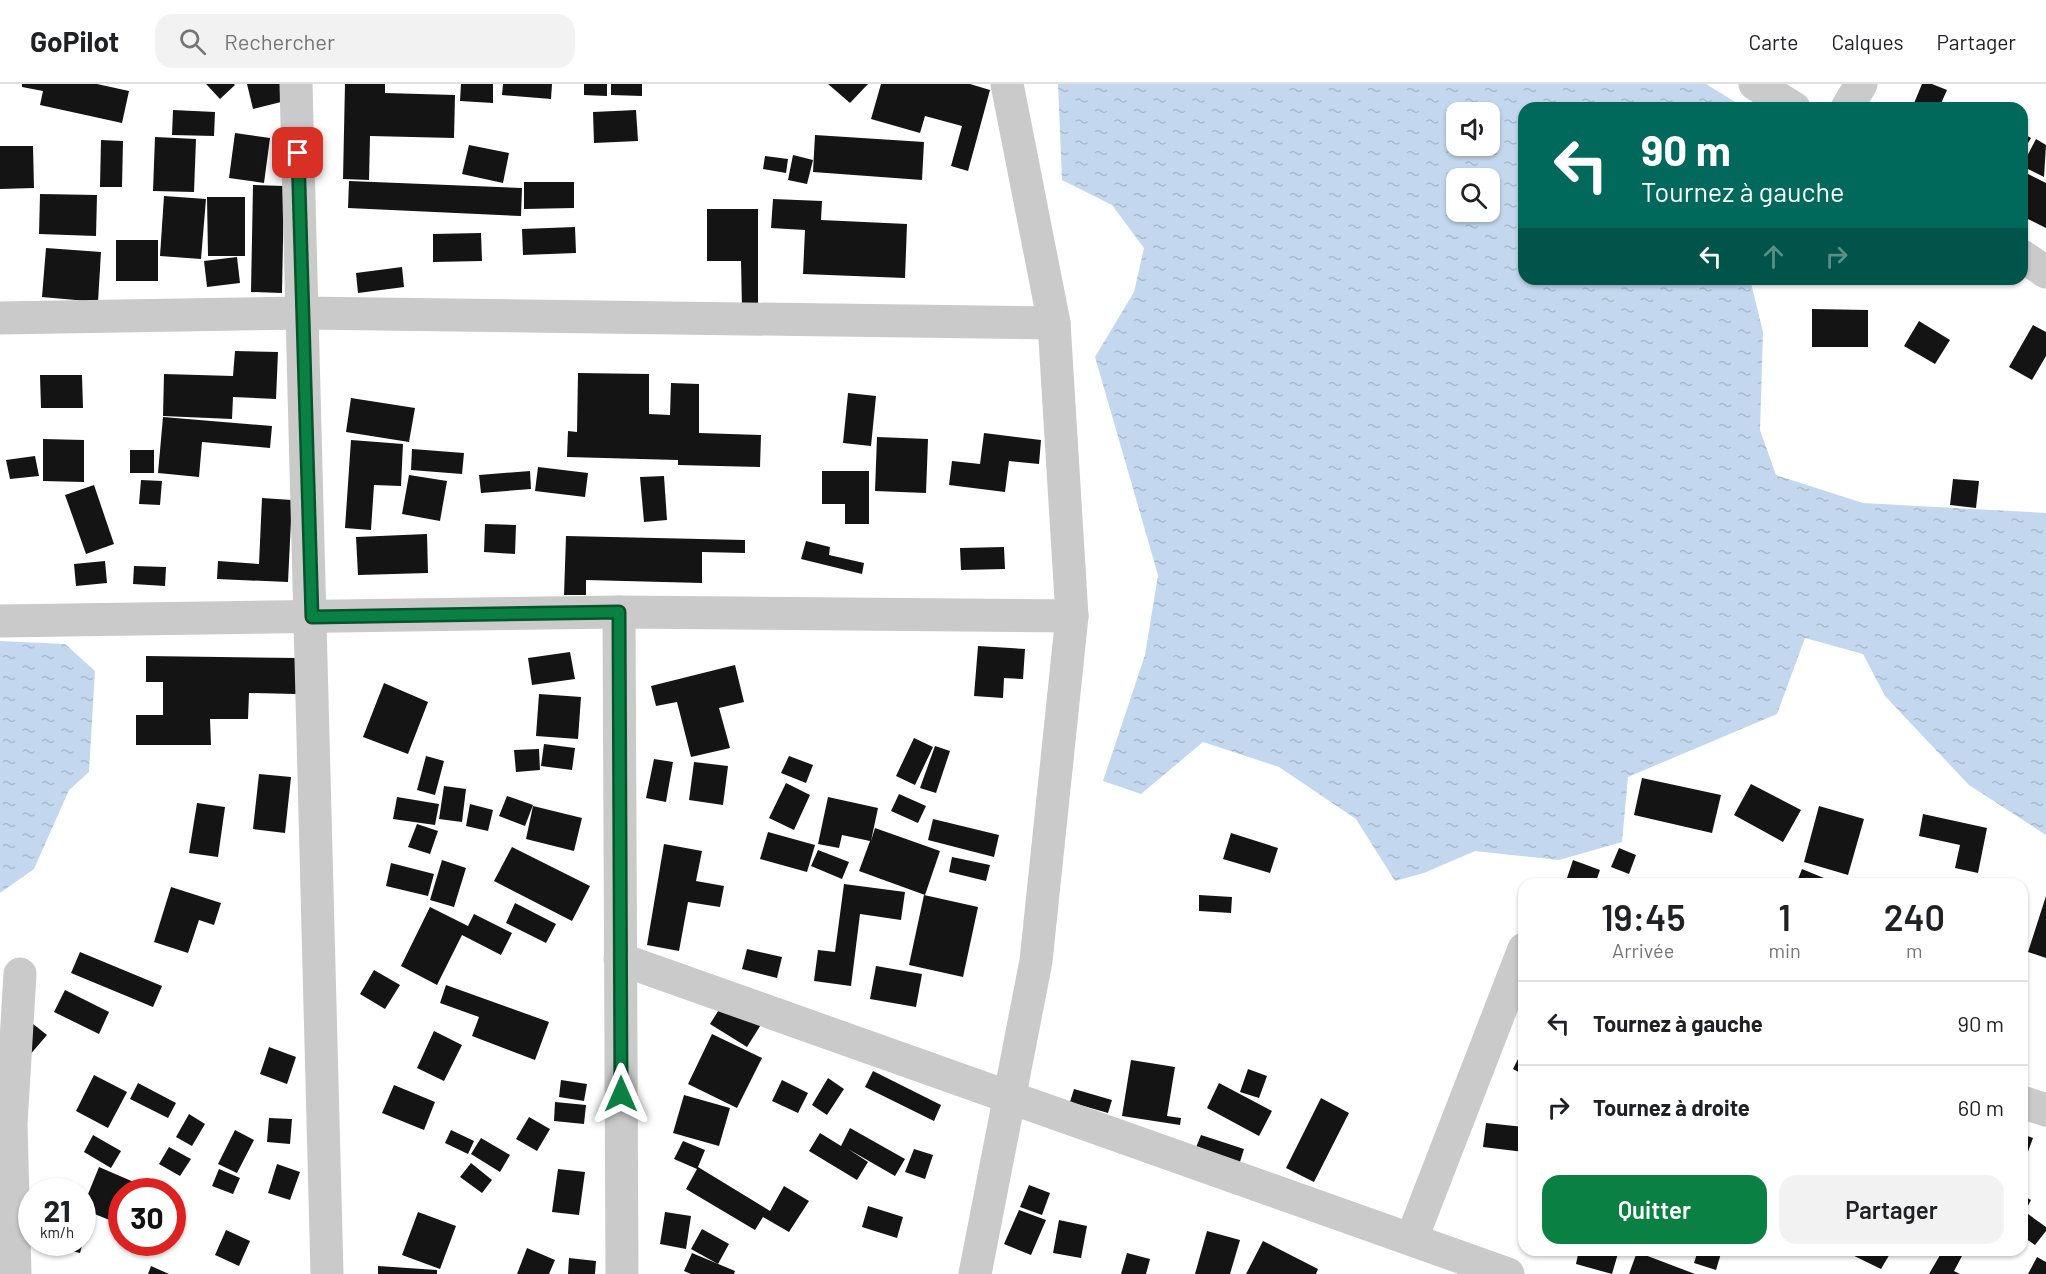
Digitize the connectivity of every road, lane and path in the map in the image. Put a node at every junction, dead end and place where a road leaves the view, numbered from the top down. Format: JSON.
{"nodes":[{"id":1,"x":296,"y":84,"type":"edge"},
{"id":2,"x":1007,"y":84,"type":"edge"},
{"id":3,"x":1755,"y":84,"type":"edge"},
{"id":4,"x":1861,"y":84,"type":"edge"},
{"id":5,"x":1784,"y":102,"type":"edge"},
{"id":6,"x":1850,"y":102,"type":"edge"},
{"id":7,"x":2028,"y":260,"type":"edge"},
{"id":8,"x":2046,"y":272,"type":"edge"},
{"id":9,"x":303,"y":313,"type":"junction"},
{"id":10,"x":0,"y":318,"type":"edge"},
{"id":11,"x":1054,"y":323,"type":"junction"},
{"id":12,"x":619,"y":612,"type":"junction"},
{"id":13,"x":1072,"y":616,"type":"junction"},
{"id":14,"x":312,"y":617,"type":"junction"},
{"id":15,"x":0,"y":621,"type":"edge"},
{"id":16,"x":620,"y":959,"type":"junction"},
{"id":17,"x":1518,"y":964,"type":"edge"},
{"id":18,"x":20,"y":974,"type":"dead end"},
{"id":19,"x":1008,"y":1098,"type":"junction"},
{"id":20,"x":2028,"y":1104,"type":"edge"},
{"id":21,"x":2046,"y":1110,"type":"edge"},
{"id":22,"x":1412,"y":1238,"type":"junction"},
{"id":23,"x":15,"y":1274,"type":"edge"},
{"id":24,"x":327,"y":1274,"type":"edge"},
{"id":25,"x":622,"y":1274,"type":"edge"},
{"id":26,"x":975,"y":1274,"type":"edge"},
{"id":27,"x":1508,"y":1274,"type":"edge"}],
"edges":[{"from":1,"to":9,"type":"street"},
{"from":2,"to":11,"type":"street"},
{"from":3,"to":5,"type":"street"},
{"from":4,"to":6,"type":"street"},
{"from":7,"to":8,"type":"street"},
{"from":9,"to":10,"type":"street"},
{"from":9,"to":11,"type":"street"},
{"from":9,"to":14,"type":"street"},
{"from":11,"to":13,"type":"street"},
{"from":12,"to":13,"type":"street"},
{"from":12,"to":14,"type":"street"},
{"from":12,"to":16,"type":"street"},
{"from":13,"to":19,"type":"street"},
{"from":14,"to":15,"type":"street"},
{"from":14,"to":24,"type":"street"},
{"from":16,"to":19,"type":"street"},
{"from":16,"to":25,"type":"street"},
{"from":17,"to":22,"type":"street"},
{"from":18,"to":23,"type":"street"},
{"from":19,"to":22,"type":"street"},
{"from":19,"to":26,"type":"street"},
{"from":20,"to":21,"type":"street"},
{"from":22,"to":27,"type":"street"}]}
